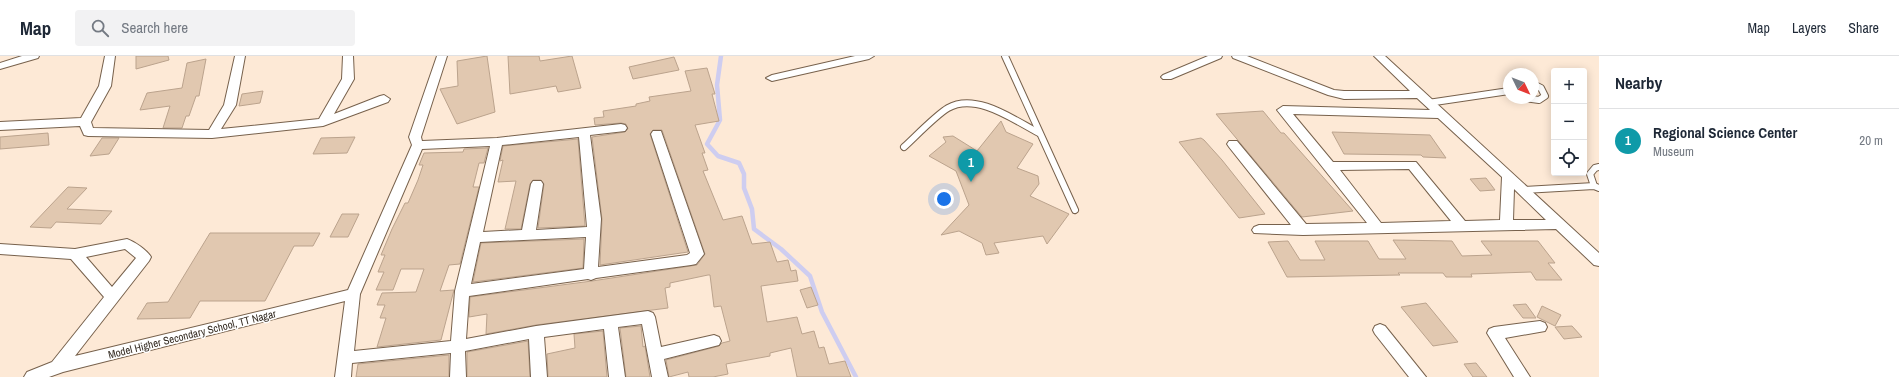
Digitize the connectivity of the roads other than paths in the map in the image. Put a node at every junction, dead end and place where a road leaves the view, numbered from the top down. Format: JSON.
{"nodes":[{"id":1,"x":34,"y":56,"type":"edge"},
{"id":2,"x":110,"y":56,"type":"edge"},
{"id":3,"x":240,"y":56,"type":"edge"},
{"id":4,"x":348,"y":56,"type":"edge"},
{"id":5,"x":442,"y":56,"type":"edge"},
{"id":6,"x":869,"y":56,"type":"edge"},
{"id":7,"x":1005,"y":56,"type":"edge"},
{"id":8,"x":1218,"y":56,"type":"edge"},
{"id":9,"x":1237,"y":56,"type":"edge"},
{"id":10,"x":1379,"y":56,"type":"edge"},
{"id":11,"x":0,"y":66,"type":"edge"},
{"id":12,"x":1167,"y":77,"type":"dead end"},
{"id":13,"x":772,"y":78,"type":"dead end"},
{"id":14,"x":1539,"y":87,"type":"edge"},
{"id":15,"x":1503,"y":92,"type":"edge"},
{"id":16,"x":1419,"y":94,"type":"junction"},
{"id":17,"x":384,"y":99,"type":"dead end"},
{"id":18,"x":1539,"y":100,"type":"edge"},
{"id":19,"x":1428,"y":103,"type":"junction"},
{"id":20,"x":1441,"y":114,"type":"junction"},
{"id":21,"x":85,"y":122,"type":"junction"},
{"id":22,"x":323,"y":122,"type":"junction"},
{"id":23,"x":0,"y":126,"type":"edge"},
{"id":24,"x":621,"y":128,"type":"dead end"},
{"id":25,"x":584,"y":132,"type":"junction"},
{"id":26,"x":1039,"y":133,"type":"junction"},
{"id":27,"x":212,"y":134,"type":"junction"},
{"id":28,"x":657,"y":134,"type":"dead end"},
{"id":29,"x":497,"y":142,"type":"junction"},
{"id":30,"x":1233,"y":144,"type":"dead end"},
{"id":31,"x":418,"y":145,"type":"junction"},
{"id":32,"x":904,"y":147,"type":"dead end"},
{"id":33,"x":1330,"y":166,"type":"junction"},
{"id":34,"x":1599,"y":167,"type":"edge"},
{"id":35,"x":1508,"y":176,"type":"junction"},
{"id":36,"x":537,"y":184,"type":"dead end"},
{"id":37,"x":1597,"y":187,"type":"edge"},
{"id":38,"x":1524,"y":190,"type":"junction"},
{"id":39,"x":1075,"y":210,"type":"dead end"},
{"id":40,"x":1560,"y":224,"type":"junction"},
{"id":41,"x":1506,"y":225,"type":"junction"},
{"id":42,"x":1462,"y":226,"type":"junction"},
{"id":43,"x":1378,"y":228,"type":"junction"},
{"id":44,"x":1259,"y":230,"type":"dead end"},
{"id":45,"x":1303,"y":230,"type":"junction"},
{"id":46,"x":594,"y":232,"type":"junction"},
{"id":47,"x":528,"y":234,"type":"junction"},
{"id":48,"x":476,"y":237,"type":"junction"},
{"id":49,"x":0,"y":249,"type":"edge"},
{"id":50,"x":75,"y":254,"type":"junction"},
{"id":51,"x":1599,"y":260,"type":"edge"},
{"id":52,"x":591,"y":275,"type":"junction"},
{"id":53,"x":462,"y":291,"type":"junction"},
{"id":54,"x":354,"y":294,"type":"junction"},
{"id":55,"x":113,"y":298,"type":"junction"},
{"id":56,"x":610,"y":321,"type":"junction"},
{"id":57,"x":1540,"y":327,"type":"dead end"},
{"id":58,"x":1380,"y":330,"type":"dead end"},
{"id":59,"x":536,"y":332,"type":"junction"},
{"id":60,"x":714,"y":342,"type":"dead end"},
{"id":61,"x":458,"y":346,"type":"junction"},
{"id":62,"x":655,"y":355,"type":"junction"},
{"id":63,"x":345,"y":358,"type":"junction"},
{"id":64,"x":56,"y":372,"type":"edge"},
{"id":65,"x":32,"y":377,"type":"edge"},
{"id":66,"x":342,"y":377,"type":"edge"},
{"id":67,"x":458,"y":377,"type":"edge"},
{"id":68,"x":539,"y":377,"type":"edge"},
{"id":69,"x":617,"y":377,"type":"edge"},
{"id":70,"x":660,"y":377,"type":"edge"},
{"id":71,"x":1418,"y":377,"type":"edge"},
{"id":72,"x":1522,"y":377,"type":"edge"}],
"edges":[{"from":1,"to":11,"type":"street"},
{"from":2,"to":21,"type":"street"},
{"from":3,"to":27,"type":"street"},
{"from":4,"to":22,"type":"street"},
{"from":5,"to":31,"type":"street"},
{"from":6,"to":13,"type":"street"},
{"from":7,"to":26,"type":"lane"},
{"from":8,"to":12,"type":"street"},
{"from":9,"to":16,"type":"street"},
{"from":10,"to":16,"type":"street"},
{"from":14,"to":18,"type":"lane"},
{"from":15,"to":19,"type":"lane"},
{"from":16,"to":19,"type":"street"},
{"from":17,"to":22,"type":"street"},
{"from":19,"to":20,"type":"street"},
{"from":20,"to":33,"type":"street"},
{"from":20,"to":35,"type":"street"},
{"from":21,"to":23,"type":"street"},
{"from":21,"to":27,"type":"street"},
{"from":22,"to":27,"type":"street"},
{"from":24,"to":25,"type":"street"},
{"from":25,"to":29,"type":"street"},
{"from":25,"to":46,"type":"street"},
{"from":26,"to":32,"type":"lane"},
{"from":26,"to":39,"type":"lane"},
{"from":28,"to":52,"type":"street"},
{"from":29,"to":31,"type":"street"},
{"from":29,"to":48,"type":"street"},
{"from":30,"to":45,"type":"street"},
{"from":31,"to":54,"type":"street"},
{"from":33,"to":42,"type":"street"},
{"from":33,"to":43,"type":"street"},
{"from":34,"to":37,"type":"lane"},
{"from":35,"to":38,"type":"street"},
{"from":35,"to":41,"type":"street"},
{"from":36,"to":47,"type":"street"},
{"from":37,"to":38,"type":"lane"},
{"from":38,"to":40,"type":"street"},
{"from":40,"to":41,"type":"street"},
{"from":40,"to":51,"type":"street"},
{"from":41,"to":42,"type":"street"},
{"from":42,"to":43,"type":"street"},
{"from":43,"to":45,"type":"street"},
{"from":44,"to":45,"type":"street"},
{"from":46,"to":47,"type":"street"},
{"from":46,"to":52,"type":"street"},
{"from":47,"to":48,"type":"street"},
{"from":48,"to":53,"type":"street"},
{"from":49,"to":50,"type":"street"},
{"from":50,"to":55,"type":"street"},
{"from":50,"to":55,"type":"street"},
{"from":52,"to":53,"type":"street"},
{"from":53,"to":61,"type":"street"},
{"from":54,"to":63,"type":"street"},
{"from":54,"to":64,"type":"street","name":"Model Higher Secondary School, TT Nagar"},
{"from":55,"to":64,"type":"street"},
{"from":56,"to":59,"type":"street"},
{"from":56,"to":62,"type":"street"},
{"from":56,"to":69,"type":"street"},
{"from":57,"to":72,"type":"street"},
{"from":58,"to":71,"type":"street"},
{"from":59,"to":61,"type":"street"},
{"from":59,"to":68,"type":"street"},
{"from":60,"to":62,"type":"street"},
{"from":61,"to":63,"type":"street"},
{"from":61,"to":67,"type":"street"},
{"from":62,"to":70,"type":"street"},
{"from":63,"to":66,"type":"street"},
{"from":64,"to":65,"type":"street","name":"Model Higher Secondary School, TT Nagar"}]}
